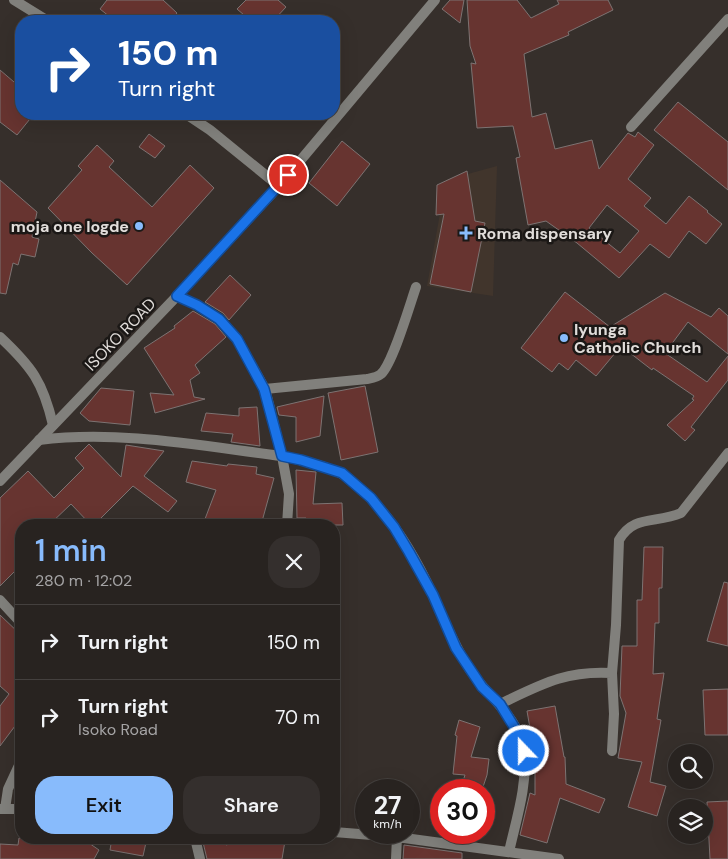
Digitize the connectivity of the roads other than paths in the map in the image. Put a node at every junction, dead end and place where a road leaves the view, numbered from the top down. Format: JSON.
{"nodes":[{"id":1,"x":14,"y":0,"type":"edge"},
{"id":2,"x":435,"y":0,"type":"edge"},
{"id":3,"x":38,"y":15,"type":"edge"},
{"id":4,"x":728,"y":19,"type":"edge"},
{"id":5,"x":340,"y":113,"type":"edge"},
{"id":6,"x":195,"y":120,"type":"edge"},
{"id":7,"x":334,"y":120,"type":"edge"},
{"id":8,"x":631,"y":127,"type":"dead end"},
{"id":9,"x":279,"y":186,"type":"junction"},
{"id":10,"x":416,"y":287,"type":"dead end"},
{"id":11,"x":177,"y":296,"type":"junction"},
{"id":12,"x":0,"y":338,"type":"edge"},
{"id":13,"x":264,"y":389,"type":"junction"},
{"id":14,"x":53,"y":425,"type":"junction"},
{"id":15,"x":39,"y":440,"type":"junction"},
{"id":16,"x":728,"y":453,"type":"edge"},
{"id":17,"x":282,"y":456,"type":"junction"},
{"id":18,"x":0,"y":481,"type":"edge"},
{"id":19,"x":287,"y":519,"type":"edge"},
{"id":20,"x":0,"y":600,"type":"edge"},
{"id":21,"x":15,"y":616,"type":"edge"},
{"id":22,"x":612,"y":674,"type":"junction"},
{"id":23,"x":500,"y":704,"type":"junction"},
{"id":24,"x":612,"y":751,"type":"dead end"},
{"id":25,"x":15,"y":774,"type":"edge"},
{"id":26,"x":3,"y":809,"type":"edge"},
{"id":27,"x":340,"y":832,"type":"edge"},
{"id":28,"x":355,"y":834,"type":"edge"},
{"id":29,"x":420,"y":840,"type":"edge"},
{"id":30,"x":196,"y":844,"type":"edge"},
{"id":31,"x":397,"y":844,"type":"edge"},
{"id":32,"x":509,"y":852,"type":"junction"},
{"id":33,"x":200,"y":859,"type":"edge"},
{"id":34,"x":396,"y":859,"type":"edge"},
{"id":35,"x":559,"y":859,"type":"edge"}],
"edges":[{"from":1,"to":3,"type":"street"},
{"from":2,"to":5,"type":"street","name":"ISOKO ROAD"},
{"from":4,"to":8,"type":"street"},
{"from":6,"to":9,"type":"street"},
{"from":7,"to":9,"type":"street","name":"ISOKO ROAD"},
{"from":9,"to":11,"type":"street","name":"ISOKO ROAD"},
{"from":10,"to":13,"type":"street"},
{"from":11,"to":13,"type":"street"},
{"from":11,"to":14,"type":"street","name":"ISOKO ROAD"},
{"from":12,"to":14,"type":"street"},
{"from":13,"to":17,"type":"street"},
{"from":14,"to":15,"type":"street","name":"ISOKO ROAD"},
{"from":15,"to":17,"type":"street"},
{"from":15,"to":18,"type":"street","name":"ISOKO ROAD"},
{"from":16,"to":22,"type":"street"},
{"from":17,"to":19,"type":"street"},
{"from":17,"to":23,"type":"street"},
{"from":20,"to":21,"type":"street"},
{"from":22,"to":23,"type":"street"},
{"from":22,"to":24,"type":"street"},
{"from":23,"to":32,"type":"street"},
{"from":25,"to":26,"type":"street"},
{"from":27,"to":28,"type":"street"},
{"from":29,"to":32,"type":"street"},
{"from":30,"to":33,"type":"street"},
{"from":31,"to":34,"type":"street"},
{"from":32,"to":35,"type":"street"}]}
